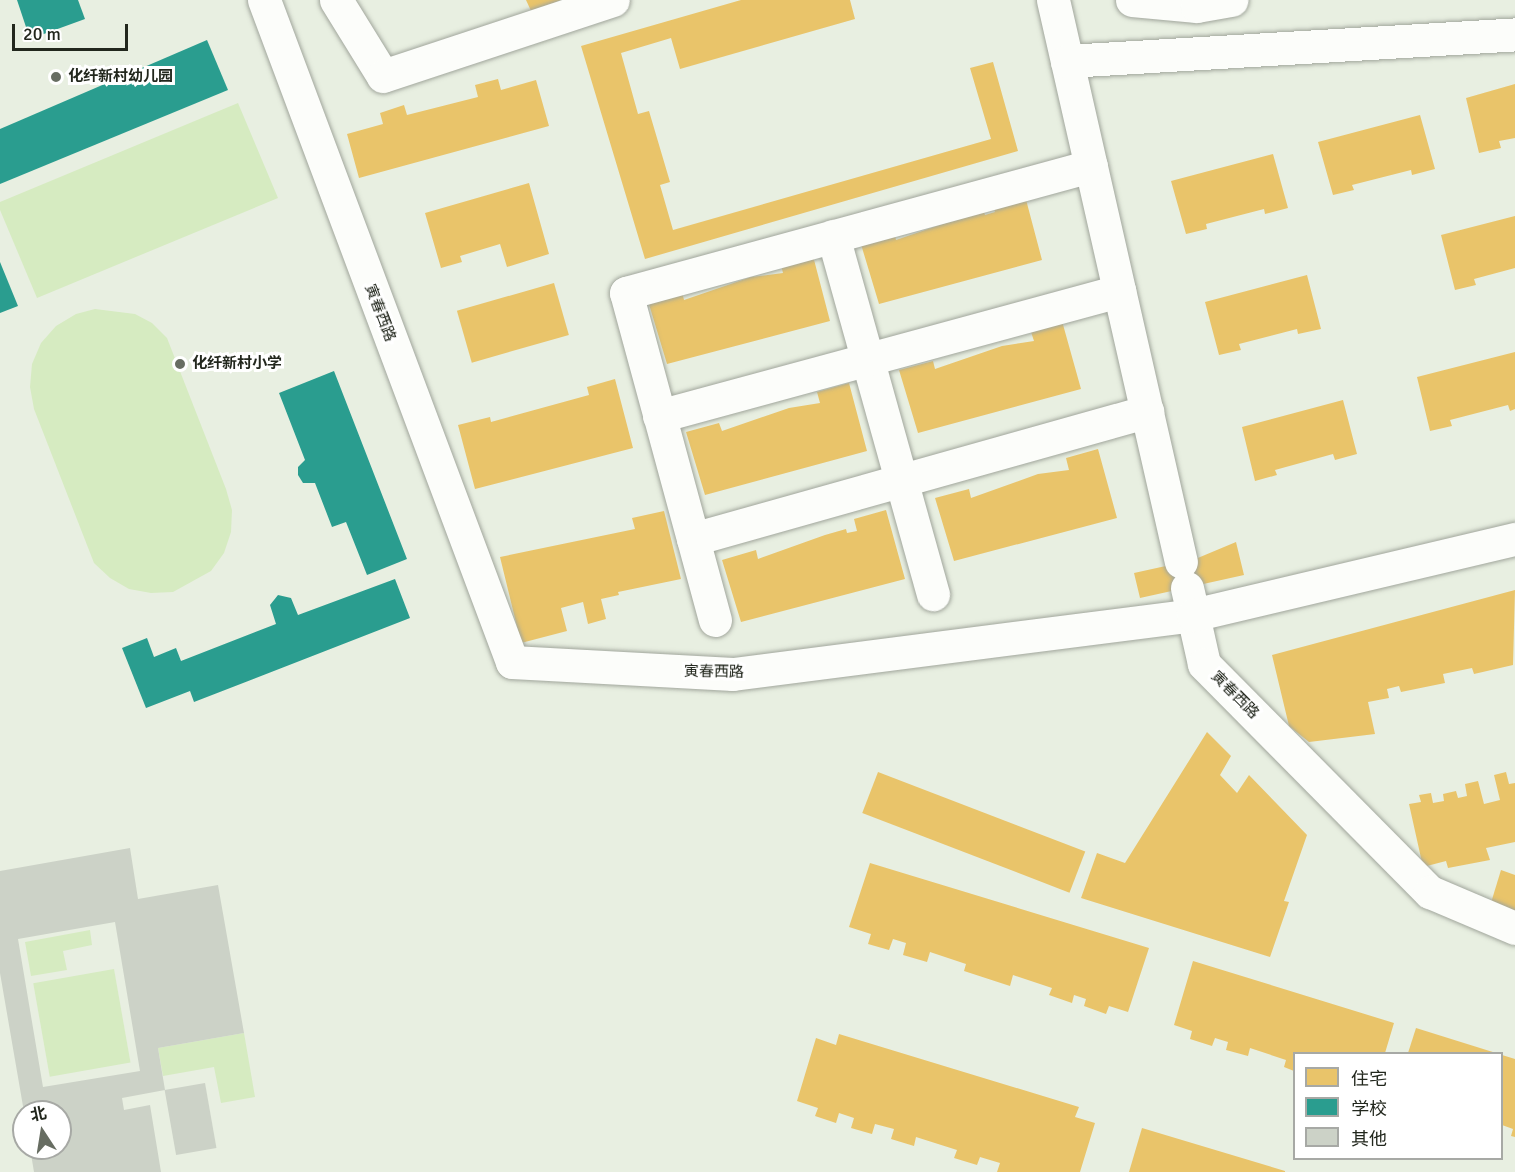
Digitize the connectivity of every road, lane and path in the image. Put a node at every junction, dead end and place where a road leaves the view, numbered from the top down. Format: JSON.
{"nodes":[{"id":1,"x":264,"y":0,"type":"edge"},
{"id":2,"x":336,"y":0,"type":"edge"},
{"id":3,"x":613,"y":0,"type":"edge"},
{"id":4,"x":1053,"y":0,"type":"edge"},
{"id":5,"x":1132,"y":0,"type":"edge"},
{"id":6,"x":1231,"y":0,"type":"edge"},
{"id":7,"x":1515,"y":34,"type":"edge"},
{"id":8,"x":1067,"y":62,"type":"junction"},
{"id":9,"x":1091,"y":166,"type":"junction"},
{"id":10,"x":833,"y":236,"type":"junction"},
{"id":11,"x":1119,"y":291,"type":"junction"},
{"id":12,"x":867,"y":359,"type":"junction"},
{"id":13,"x":1146,"y":411,"type":"junction"},
{"id":14,"x":659,"y":416,"type":"junction"},
{"id":15,"x":901,"y":481,"type":"junction"},
{"id":16,"x":1515,"y":539,"type":"edge"},
{"id":17,"x":693,"y":540,"type":"junction"},
{"id":18,"x":1187,"y":588,"type":"junction"},
{"id":19,"x":933,"y":594,"type":"dead end"},
{"id":20,"x":715,"y":620,"type":"dead end"},
{"id":21,"x":1515,"y":928,"type":"edge"}],
"edges":[{"from":1,"to":18,"type":"street","name":"寅春西路"},
{"from":2,"to":3,"type":"street"},
{"from":4,"to":8,"type":"street"},
{"from":5,"to":6,"type":"street"},
{"from":7,"to":8,"type":"street"},
{"from":8,"to":9,"type":"street"},
{"from":9,"to":10,"type":"street"},
{"from":9,"to":11,"type":"street"},
{"from":10,"to":12,"type":"street"},
{"from":10,"to":14,"type":"street"},
{"from":11,"to":12,"type":"street"},
{"from":11,"to":13,"type":"street"},
{"from":12,"to":14,"type":"street"},
{"from":12,"to":15,"type":"street"},
{"from":13,"to":15,"type":"street"},
{"from":13,"to":18,"type":"street"},
{"from":14,"to":17,"type":"street"},
{"from":15,"to":17,"type":"street"},
{"from":15,"to":19,"type":"street"},
{"from":16,"to":18,"type":"street"},
{"from":17,"to":20,"type":"street"},
{"from":18,"to":21,"type":"street","name":"寅春西路"}]}
